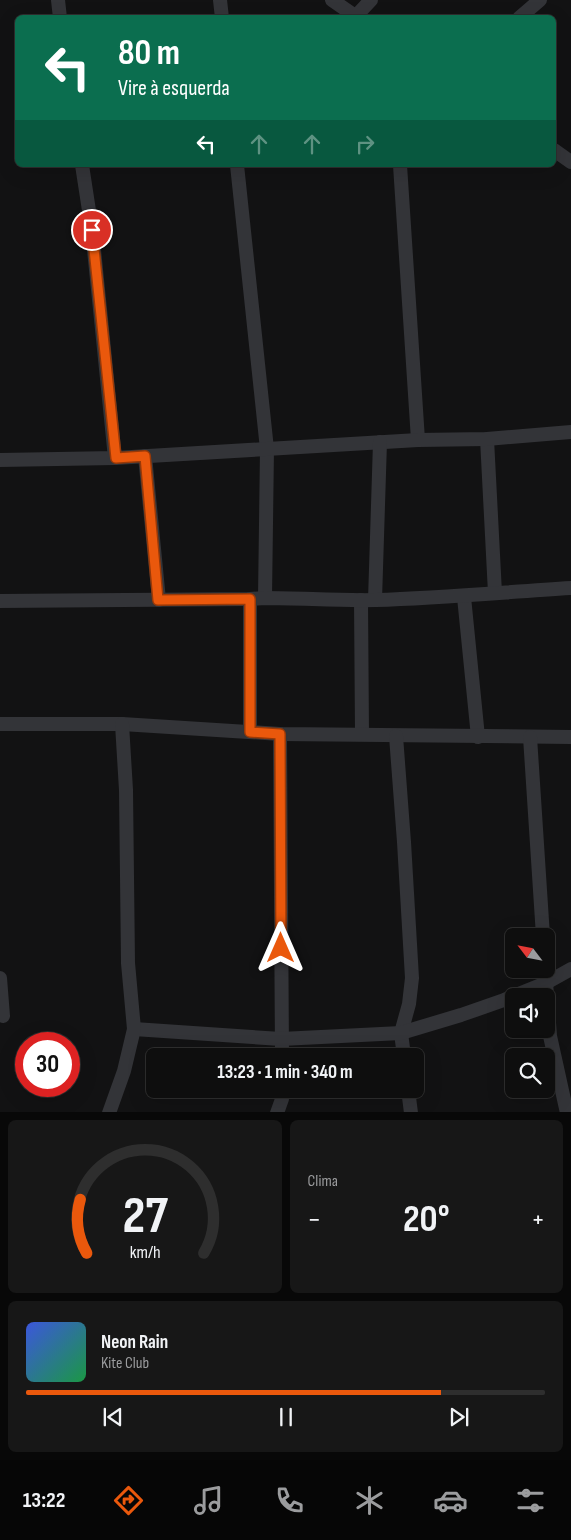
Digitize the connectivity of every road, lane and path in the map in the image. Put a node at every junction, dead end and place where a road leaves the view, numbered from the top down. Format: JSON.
{"nodes":[{"id":1,"x":58,"y":0,"type":"edge"},
{"id":2,"x":220,"y":0,"type":"edge"},
{"id":3,"x":332,"y":0,"type":"edge"},
{"id":4,"x":371,"y":0,"type":"edge"},
{"id":5,"x":540,"y":0,"type":"edge"},
{"id":6,"x":60,"y":15,"type":"edge"},
{"id":7,"x":222,"y":15,"type":"edge"},
{"id":8,"x":354,"y":15,"type":"edge"},
{"id":9,"x":359,"y":15,"type":"edge"},
{"id":10,"x":522,"y":15,"type":"edge"},
{"id":11,"x":556,"y":151,"type":"edge"},
{"id":12,"x":570,"y":160,"type":"edge"},
{"id":13,"x":82,"y":167,"type":"edge"},
{"id":14,"x":237,"y":167,"type":"edge"},
{"id":15,"x":400,"y":167,"type":"edge"},
{"id":16,"x":571,"y":432,"type":"edge"},
{"id":17,"x":486,"y":439,"type":"junction"},
{"id":18,"x":418,"y":440,"type":"junction"},
{"id":19,"x":380,"y":442,"type":"junction"},
{"id":20,"x":267,"y":449,"type":"junction"},
{"id":21,"x":145,"y":456,"type":"junction"},
{"id":22,"x":116,"y":458,"type":"junction"},
{"id":23,"x":0,"y":460,"type":"edge"},
{"id":24,"x":571,"y":588,"type":"edge"},
{"id":25,"x":495,"y":593,"type":"junction"},
{"id":26,"x":464,"y":596,"type":"junction"},
{"id":27,"x":266,"y":598,"type":"junction"},
{"id":28,"x":250,"y":599,"type":"junction"},
{"id":29,"x":158,"y":600,"type":"junction"},
{"id":30,"x":368,"y":600,"type":"junction"},
{"id":31,"x":0,"y":602,"type":"edge"},
{"id":32,"x":0,"y":724,"type":"edge"},
{"id":33,"x":122,"y":724,"type":"junction"},
{"id":34,"x":250,"y":732,"type":"junction"},
{"id":35,"x":280,"y":734,"type":"junction"},
{"id":36,"x":362,"y":734,"type":"junction"},
{"id":37,"x":396,"y":736,"type":"junction"},
{"id":38,"x":478,"y":737,"type":"junction"},
{"id":39,"x":530,"y":737,"type":"junction"},
{"id":40,"x":571,"y":737,"type":"edge"},
{"id":41,"x":542,"y":928,"type":"edge"},
{"id":42,"x":571,"y":969,"type":"edge"},
{"id":43,"x":555,"y":973,"type":"edge"},
{"id":44,"x":0,"y":978,"type":"edge"},
{"id":45,"x":542,"y":978,"type":"edge"},
{"id":46,"x":546,"y":978,"type":"edge"},
{"id":47,"x":3,"y":1016,"type":"dead end"},
{"id":48,"x":134,"y":1029,"type":"junction"},
{"id":49,"x":401,"y":1033,"type":"junction"},
{"id":50,"x":281,"y":1039,"type":"junction"},
{"id":51,"x":282,"y":1048,"type":"edge"},
{"id":52,"x":403,"y":1048,"type":"edge"},
{"id":53,"x":282,"y":1098,"type":"edge"},
{"id":54,"x":409,"y":1098,"type":"edge"},
{"id":55,"x":109,"y":1112,"type":"edge"},
{"id":56,"x":277,"y":1112,"type":"edge"},
{"id":57,"x":411,"y":1112,"type":"edge"},
{"id":58,"x":567,"y":1112,"type":"edge"}],
"edges":[{"from":1,"to":6,"type":"street"},
{"from":2,"to":7,"type":"street"},
{"from":3,"to":8,"type":"street"},
{"from":4,"to":9,"type":"street"},
{"from":5,"to":10,"type":"street"},
{"from":11,"to":12,"type":"street"},
{"from":13,"to":22,"type":"street"},
{"from":14,"to":20,"type":"street"},
{"from":15,"to":18,"type":"street"},
{"from":16,"to":17,"type":"street"},
{"from":17,"to":18,"type":"street"},
{"from":17,"to":25,"type":"street"},
{"from":18,"to":19,"type":"street"},
{"from":19,"to":20,"type":"street"},
{"from":19,"to":30,"type":"street"},
{"from":20,"to":21,"type":"street"},
{"from":20,"to":27,"type":"street"},
{"from":21,"to":22,"type":"street"},
{"from":21,"to":29,"type":"street"},
{"from":22,"to":23,"type":"street"},
{"from":24,"to":25,"type":"street"},
{"from":25,"to":26,"type":"street"},
{"from":26,"to":30,"type":"street"},
{"from":26,"to":38,"type":"street"},
{"from":27,"to":28,"type":"street"},
{"from":27,"to":30,"type":"street"},
{"from":28,"to":29,"type":"street"},
{"from":28,"to":34,"type":"street"},
{"from":29,"to":31,"type":"street"},
{"from":30,"to":36,"type":"street"},
{"from":32,"to":33,"type":"street"},
{"from":33,"to":34,"type":"street"},
{"from":33,"to":48,"type":"street"},
{"from":34,"to":35,"type":"street"},
{"from":35,"to":36,"type":"street"},
{"from":35,"to":50,"type":"street"},
{"from":36,"to":37,"type":"street"},
{"from":37,"to":38,"type":"street"},
{"from":37,"to":49,"type":"street"},
{"from":38,"to":39,"type":"street"},
{"from":39,"to":40,"type":"street"},
{"from":39,"to":41,"type":"street"},
{"from":42,"to":43,"type":"street"},
{"from":44,"to":47,"type":"street"},
{"from":45,"to":49,"type":"street"},
{"from":46,"to":58,"type":"street"},
{"from":48,"to":50,"type":"street"},
{"from":48,"to":55,"type":"street"},
{"from":49,"to":50,"type":"street"},
{"from":49,"to":52,"type":"street"},
{"from":50,"to":51,"type":"street"},
{"from":53,"to":56,"type":"street"},
{"from":54,"to":57,"type":"street"}]}
